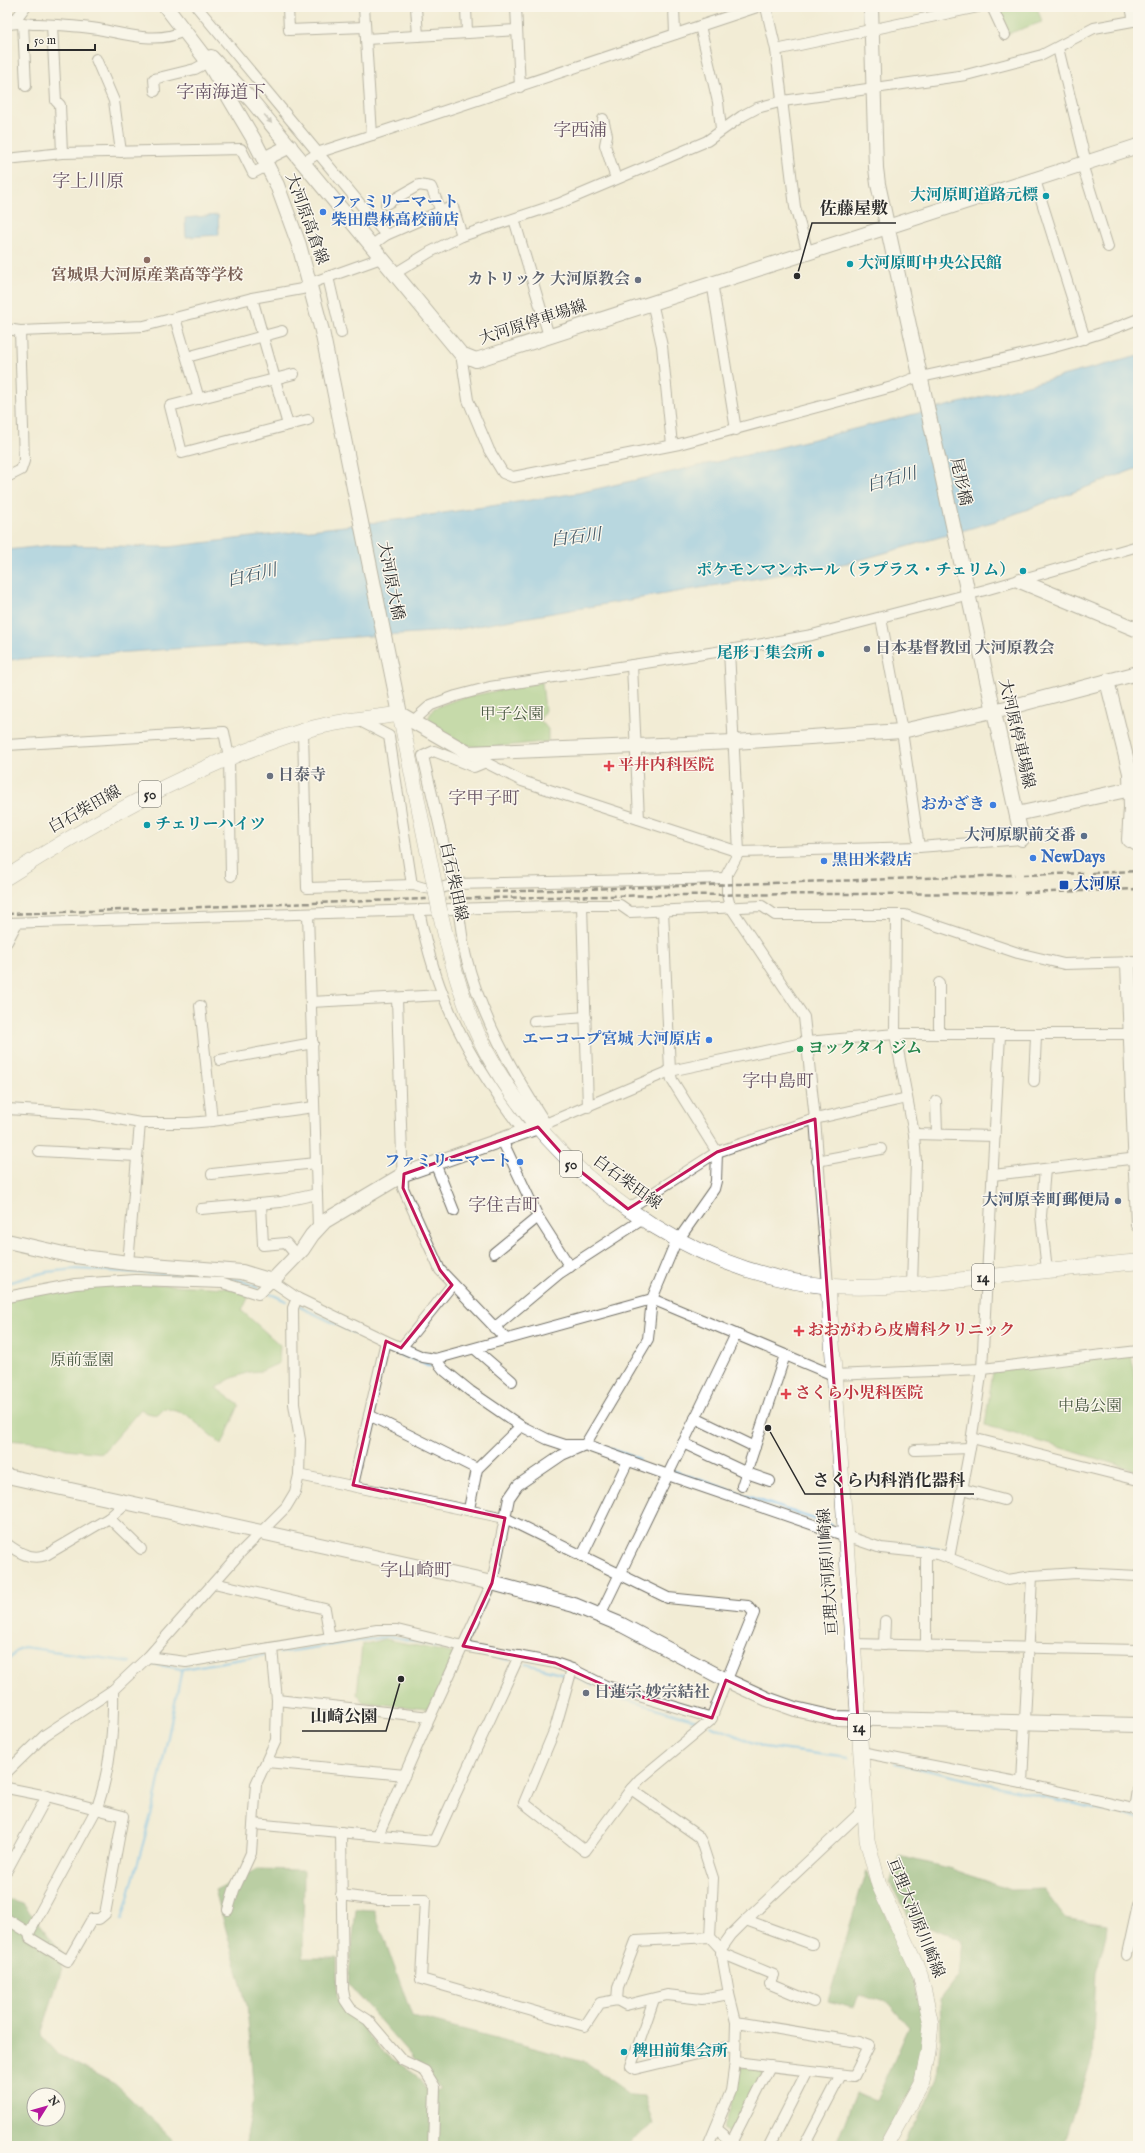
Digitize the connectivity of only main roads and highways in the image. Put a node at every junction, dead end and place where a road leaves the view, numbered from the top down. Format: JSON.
{"nodes":[{"id":1,"x":7,"y":877,"type":"edge"},
{"id":2,"x":1138,"y":1262,"type":"edge"},
{"id":3,"x":828,"y":1286,"type":"junction"},
{"id":4,"x":886,"y":2146,"type":"edge"}],
"edges":[{"from":1,"to":3,"type":"main road","name":"白石柴田線","number":"50","bridge":true},
{"from":2,"to":3,"type":"main road","number":"14"},
{"from":3,"to":4,"type":"main road","name":"亘理大河原川崎線","number":"14"}]}
